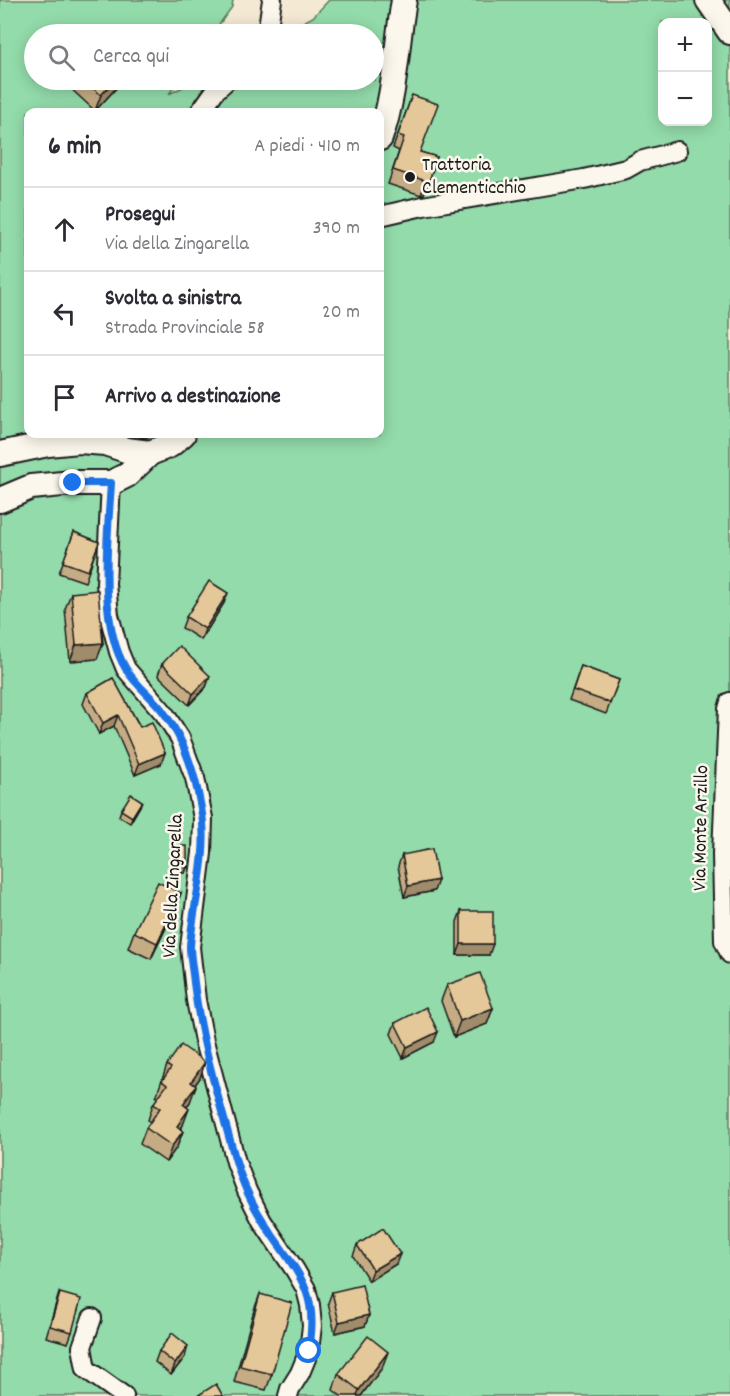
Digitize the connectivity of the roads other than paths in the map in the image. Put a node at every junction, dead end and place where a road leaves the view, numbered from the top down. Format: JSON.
{"nodes":[{"id":1,"x":272,"y":0,"type":"edge"},
{"id":2,"x":404,"y":0,"type":"edge"},
{"id":3,"x":708,"y":0,"type":"edge"},
{"id":4,"x":268,"y":24,"type":"edge"},
{"id":5,"x":730,"y":32,"type":"edge"},
{"id":6,"x":216,"y":90,"type":"edge"},
{"id":7,"x":203,"y":108,"type":"edge"},
{"id":8,"x":384,"y":124,"type":"edge"},
{"id":9,"x":677,"y":151,"type":"dead end"},
{"id":10,"x":384,"y":215,"type":"edge"},
{"id":11,"x":178,"y":438,"type":"edge"},
{"id":12,"x":119,"y":440,"type":"edge"},
{"id":13,"x":150,"y":453,"type":"junction"},
{"id":14,"x":0,"y":454,"type":"edge"},
{"id":15,"x":111,"y":483,"type":"junction"},
{"id":16,"x":0,"y":500,"type":"edge"},
{"id":17,"x":730,"y":702,"type":"edge"},
{"id":18,"x":730,"y":954,"type":"edge"},
{"id":19,"x":93,"y":1318,"type":"dead end"},
{"id":20,"x":124,"y":1396,"type":"edge"},
{"id":21,"x":288,"y":1396,"type":"edge"}],
"edges":[{"from":1,"to":4,"type":"street"},
{"from":2,"to":8,"type":"street"},
{"from":3,"to":5,"type":"street"},
{"from":6,"to":7,"type":"street"},
{"from":9,"to":10,"type":"street"},
{"from":11,"to":13,"type":"street"},
{"from":12,"to":13,"type":"street"},
{"from":12,"to":14,"type":"street"},
{"from":13,"to":15,"type":"street"},
{"from":15,"to":16,"type":"street"},
{"from":15,"to":21,"type":"street","name":"Via della Zingarella"},
{"from":17,"to":18,"type":"street","name":"Via Monte Arzillo"},
{"from":19,"to":20,"type":"street"}]}
